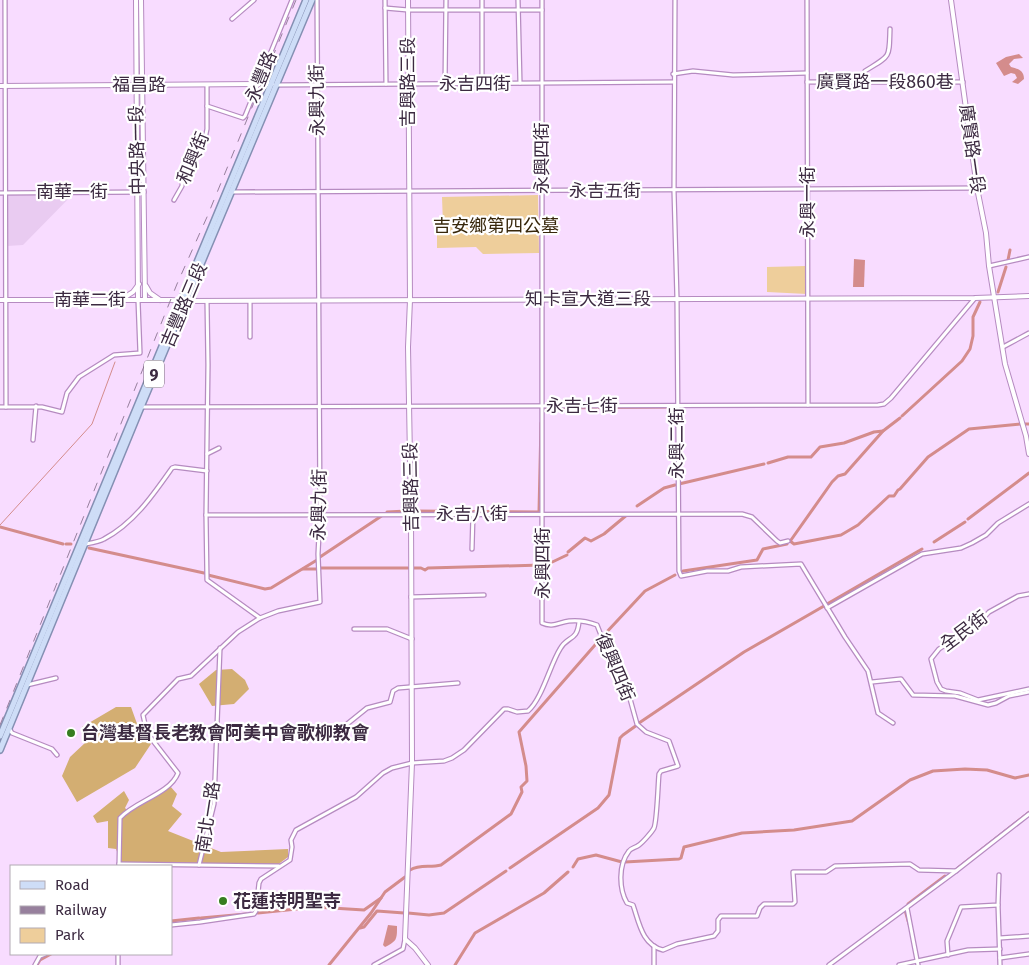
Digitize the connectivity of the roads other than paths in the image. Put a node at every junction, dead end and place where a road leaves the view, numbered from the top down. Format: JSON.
{"nodes":[{"id":1,"x":5,"y":0,"type":"edge"},
{"id":2,"x":136,"y":0,"type":"edge"},
{"id":3,"x":140,"y":0,"type":"edge"},
{"id":4,"x":254,"y":0,"type":"edge"},
{"id":5,"x":292,"y":0,"type":"edge"},
{"id":6,"x":306,"y":0,"type":"edge"},
{"id":7,"x":312,"y":0,"type":"edge"},
{"id":8,"x":317,"y":0,"type":"edge"},
{"id":9,"x":385,"y":0,"type":"edge"},
{"id":10,"x":408,"y":0,"type":"edge"},
{"id":11,"x":446,"y":0,"type":"edge"},
{"id":12,"x":482,"y":0,"type":"edge"},
{"id":13,"x":518,"y":0,"type":"edge"},
{"id":14,"x":542,"y":0,"type":"edge"},
{"id":15,"x":675,"y":0,"type":"edge"},
{"id":16,"x":807,"y":0,"type":"edge"},
{"id":17,"x":951,"y":0,"type":"edge"},
{"id":18,"x":385,"y":8,"type":"junction"},
{"id":19,"x":408,"y":10,"type":"junction"},
{"id":20,"x":446,"y":10,"type":"junction"},
{"id":21,"x":482,"y":10,"type":"junction"},
{"id":22,"x":518,"y":10,"type":"junction"},
{"id":23,"x":542,"y":10,"type":"junction"},
{"id":24,"x":232,"y":19,"type":"dead end"},
{"id":25,"x":890,"y":29,"type":"dead end"},
{"id":26,"x":807,"y":73,"type":"junction"},
{"id":27,"x":673,"y":74,"type":"junction"},
{"id":28,"x":863,"y":81,"type":"junction"},
{"id":29,"x":674,"y":82,"type":"junction"},
{"id":30,"x":807,"y":82,"type":"junction"},
{"id":31,"x":963,"y":82,"type":"junction"},
{"id":32,"x":270,"y":83,"type":"junction"},
{"id":33,"x":520,"y":83,"type":"junction"},
{"id":34,"x":542,"y":83,"type":"junction"},
{"id":35,"x":135,"y":84,"type":"junction"},
{"id":36,"x":141,"y":84,"type":"junction"},
{"id":37,"x":259,"y":84,"type":"junction"},
{"id":38,"x":386,"y":84,"type":"junction"},
{"id":39,"x":408,"y":84,"type":"junction"},
{"id":40,"x":445,"y":84,"type":"junction"},
{"id":41,"x":482,"y":84,"type":"junction"},
{"id":42,"x":207,"y":85,"type":"junction"},
{"id":43,"x":276,"y":85,"type":"junction"},
{"id":44,"x":318,"y":85,"type":"junction"},
{"id":45,"x":2,"y":86,"type":"edge"},
{"id":46,"x":207,"y":106,"type":"junction"},
{"id":47,"x":977,"y":188,"type":"junction"},
{"id":48,"x":807,"y":189,"type":"junction"},
{"id":49,"x":542,"y":191,"type":"junction"},
{"id":50,"x":674,"y":191,"type":"junction"},
{"id":51,"x":138,"y":192,"type":"junction"},
{"id":52,"x":144,"y":192,"type":"junction"},
{"id":53,"x":232,"y":192,"type":"junction"},
{"id":54,"x":318,"y":192,"type":"junction"},
{"id":55,"x":409,"y":192,"type":"junction"},
{"id":56,"x":2,"y":193,"type":"edge"},
{"id":57,"x":174,"y":200,"type":"dead end"},
{"id":58,"x":1029,"y":257,"type":"edge"},
{"id":59,"x":989,"y":266,"type":"junction"},
{"id":60,"x":139,"y":284,"type":"junction"},
{"id":61,"x":145,"y":285,"type":"junction"},
{"id":62,"x":1029,"y":296,"type":"edge"},
{"id":63,"x":995,"y":297,"type":"junction"},
{"id":64,"x":808,"y":298,"type":"junction"},
{"id":65,"x":975,"y":298,"type":"junction"},
{"id":66,"x":677,"y":299,"type":"junction"},
{"id":67,"x":0,"y":300,"type":"edge"},
{"id":68,"x":6,"y":300,"type":"junction"},
{"id":69,"x":121,"y":300,"type":"junction"},
{"id":70,"x":138,"y":300,"type":"junction"},
{"id":71,"x":144,"y":300,"type":"junction"},
{"id":72,"x":160,"y":300,"type":"junction"},
{"id":73,"x":207,"y":300,"type":"junction"},
{"id":74,"x":319,"y":300,"type":"junction"},
{"id":75,"x":410,"y":300,"type":"junction"},
{"id":76,"x":542,"y":300,"type":"junction"},
{"id":77,"x":183,"y":301,"type":"junction"},
{"id":78,"x":250,"y":301,"type":"junction"},
{"id":79,"x":1029,"y":333,"type":"edge"},
{"id":80,"x":250,"y":337,"type":"dead end"},
{"id":81,"x":1003,"y":347,"type":"junction"},
{"id":82,"x":808,"y":405,"type":"junction"},
{"id":83,"x":36,"y":406,"type":"junction"},
{"id":84,"x":320,"y":406,"type":"junction"},
{"id":85,"x":409,"y":406,"type":"junction"},
{"id":86,"x":677,"y":406,"type":"junction"},
{"id":87,"x":0,"y":407,"type":"edge"},
{"id":88,"x":6,"y":407,"type":"junction"},
{"id":89,"x":140,"y":407,"type":"junction"},
{"id":90,"x":208,"y":407,"type":"junction"},
{"id":91,"x":543,"y":407,"type":"junction"},
{"id":92,"x":33,"y":440,"type":"dead end"},
{"id":93,"x":219,"y":448,"type":"dead end"},
{"id":94,"x":207,"y":454,"type":"junction"},
{"id":95,"x":1029,"y":454,"type":"edge"},
{"id":96,"x":207,"y":471,"type":"junction"},
{"id":97,"x":1029,"y":504,"type":"edge"},
{"id":98,"x":678,"y":513,"type":"junction"},
{"id":99,"x":411,"y":514,"type":"junction"},
{"id":100,"x":473,"y":514,"type":"junction"},
{"id":101,"x":544,"y":514,"type":"junction"},
{"id":102,"x":320,"y":515,"type":"junction"},
{"id":103,"x":206,"y":516,"type":"junction"},
{"id":104,"x":86,"y":534,"type":"junction"},
{"id":105,"x":788,"y":541,"type":"dead end"},
{"id":106,"x":85,"y":544,"type":"junction"},
{"id":107,"x":472,"y":549,"type":"dead end"},
{"id":108,"x":1029,"y":594,"type":"edge"},
{"id":109,"x":484,"y":595,"type":"dead end"},
{"id":110,"x":411,"y":598,"type":"junction"},
{"id":111,"x":828,"y":608,"type":"junction"},
{"id":112,"x":543,"y":615,"type":"joint"},
{"id":113,"x":260,"y":618,"type":"junction"},
{"id":114,"x":579,"y":622,"type":"junction"},
{"id":115,"x":354,"y":629,"type":"dead end"},
{"id":116,"x":412,"y":639,"type":"junction"},
{"id":117,"x":220,"y":648,"type":"junction"},
{"id":118,"x":56,"y":678,"type":"dead end"},
{"id":119,"x":872,"y":682,"type":"junction"},
{"id":120,"x":458,"y":683,"type":"dead end"},
{"id":121,"x":26,"y":686,"type":"junction"},
{"id":122,"x":412,"y":686,"type":"junction"},
{"id":123,"x":1029,"y":690,"type":"edge"},
{"id":124,"x":893,"y":723,"type":"dead end"},
{"id":125,"x":7,"y":726,"type":"junction"},
{"id":126,"x":336,"y":733,"type":"dead end"},
{"id":127,"x":0,"y":736,"type":"edge"},
{"id":128,"x":0,"y":750,"type":"edge"},
{"id":129,"x":57,"y":755,"type":"dead end"},
{"id":130,"x":412,"y":763,"type":"junction"},
{"id":131,"x":1029,"y":814,"type":"edge"},
{"id":132,"x":119,"y":865,"type":"edge"},
{"id":133,"x":199,"y":865,"type":"junction"},
{"id":134,"x":280,"y":866,"type":"junction"},
{"id":135,"x":956,"y":871,"type":"junction"},
{"id":136,"x":999,"y":875,"type":"dead end"},
{"id":137,"x":998,"y":905,"type":"junction"},
{"id":138,"x":907,"y":908,"type":"junction"},
{"id":139,"x":172,"y":925,"type":"edge"},
{"id":140,"x":1029,"y":936,"type":"edge"},
{"id":141,"x":1000,"y":938,"type":"junction"},
{"id":142,"x":405,"y":939,"type":"junction"},
{"id":143,"x":654,"y":946,"type":"junction"},
{"id":144,"x":1000,"y":949,"type":"junction"},
{"id":145,"x":1029,"y":954,"type":"edge"},
{"id":146,"x":42,"y":955,"type":"edge"},
{"id":147,"x":948,"y":955,"type":"junction"},
{"id":148,"x":1000,"y":958,"type":"junction"},
{"id":149,"x":918,"y":963,"type":"edge"},
{"id":150,"x":35,"y":965,"type":"edge"},
{"id":151,"x":374,"y":965,"type":"edge"},
{"id":152,"x":428,"y":965,"type":"edge"},
{"id":153,"x":654,"y":965,"type":"edge"},
{"id":154,"x":829,"y":965,"type":"edge"},
{"id":155,"x":899,"y":965,"type":"edge"},
{"id":156,"x":1000,"y":965,"type":"edge"}],
"edges":[{"from":1,"to":45,"type":"street"},
{"from":2,"to":35,"type":"street","name":"中央路一段"},
{"from":3,"to":36,"type":"street","name":"中央路一段"},
{"from":4,"to":24,"type":"street"},
{"from":5,"to":37,"type":"street","name":"永豐路"},
{"from":6,"to":32,"type":"main road","name":"吉豐路三段","number":"9"},
{"from":7,"to":43,"type":"main road","name":"吉豐路三段","number":"9"},
{"from":8,"to":44,"type":"street","name":"永興九街"},
{"from":9,"to":18,"type":"street"},
{"from":10,"to":19,"type":"street","name":"吉興路三段"},
{"from":11,"to":20,"type":"street"},
{"from":12,"to":21,"type":"street"},
{"from":13,"to":22,"type":"street"},
{"from":14,"to":23,"type":"street","name":"永興四街"},
{"from":15,"to":27,"type":"street","name":"永興二街"},
{"from":16,"to":26,"type":"street","name":"永興一街"},
{"from":17,"to":31,"type":"street","name":"廣賢路一段"},
{"from":18,"to":19,"type":"street"},
{"from":18,"to":38,"type":"street"},
{"from":19,"to":20,"type":"street"},
{"from":19,"to":39,"type":"street","name":"吉興路三段"},
{"from":20,"to":21,"type":"street"},
{"from":20,"to":40,"type":"street"},
{"from":21,"to":22,"type":"street"},
{"from":21,"to":41,"type":"street"},
{"from":22,"to":23,"type":"street"},
{"from":22,"to":33,"type":"street"},
{"from":23,"to":34,"type":"street","name":"永興四街"},
{"from":25,"to":28,"type":"street"},
{"from":26,"to":27,"type":"street"},
{"from":26,"to":30,"type":"street","name":"永興一街"},
{"from":27,"to":29,"type":"street","name":"永興二街"},
{"from":28,"to":30,"type":"street","name":"廣賢路一段860巷"},
{"from":28,"to":31,"type":"street","name":"廣賢路一段860巷"},
{"from":29,"to":34,"type":"street","name":"永吉四街"},
{"from":29,"to":50,"type":"street","name":"永興二街"},
{"from":30,"to":48,"type":"street","name":"永興一街"},
{"from":31,"to":47,"type":"street","name":"廣賢路一段"},
{"from":32,"to":37,"type":"street","name":"福昌路"},
{"from":32,"to":43,"type":"street","name":"福昌路"},
{"from":32,"to":77,"type":"main road","name":"吉豐路三段","number":"9"},
{"from":33,"to":34,"type":"street","name":"永吉四街"},
{"from":33,"to":41,"type":"street","name":"永吉四街"},
{"from":34,"to":49,"type":"street","name":"永興四街"},
{"from":35,"to":36,"type":"street","name":"福昌路"},
{"from":35,"to":45,"type":"street","name":"福昌路"},
{"from":35,"to":51,"type":"street","name":"中央路一段"},
{"from":36,"to":42,"type":"street","name":"福昌路"},
{"from":36,"to":52,"type":"street","name":"中央路一段"},
{"from":37,"to":42,"type":"street","name":"福昌路"},
{"from":37,"to":46,"type":"street","name":"永豐路"},
{"from":38,"to":39,"type":"street","name":"永吉四街"},
{"from":38,"to":44,"type":"street","name":"永吉四街"},
{"from":39,"to":40,"type":"street","name":"永吉四街"},
{"from":39,"to":55,"type":"street","name":"吉興路三段"},
{"from":40,"to":41,"type":"street","name":"永吉四街"},
{"from":42,"to":46,"type":"street","name":"和興街"},
{"from":43,"to":44,"type":"street","name":"永吉四街"},
{"from":43,"to":53,"type":"main road","name":"吉豐路三段","number":"9"},
{"from":44,"to":54,"type":"street","name":"永興九街"},
{"from":45,"to":56,"type":"street"},
{"from":46,"to":57,"type":"street","name":"和興街"},
{"from":47,"to":48,"type":"street","name":"永吉五街"},
{"from":47,"to":59,"type":"street","name":"廣賢路一段"},
{"from":48,"to":50,"type":"street","name":"永吉五街"},
{"from":48,"to":64,"type":"street","name":"永興一街"},
{"from":49,"to":50,"type":"street","name":"永吉五街"},
{"from":49,"to":55,"type":"street","name":"永吉五街"},
{"from":49,"to":76,"type":"street","name":"永興四街"},
{"from":50,"to":66,"type":"street","name":"永興二街"},
{"from":51,"to":52,"type":"street","name":"南華一街"},
{"from":51,"to":56,"type":"street","name":"南華一街"},
{"from":51,"to":60,"type":"street","name":"中央路一段"},
{"from":52,"to":61,"type":"street","name":"中央路一段"},
{"from":53,"to":54,"type":"street","name":"永吉五街"},
{"from":53,"to":77,"type":"main road","name":"吉豐路三段","number":"9"},
{"from":54,"to":55,"type":"street","name":"永吉五街"},
{"from":54,"to":74,"type":"street","name":"永興九街"},
{"from":55,"to":75,"type":"street","name":"吉興路三段"},
{"from":56,"to":68,"type":"street"},
{"from":58,"to":59,"type":"street"},
{"from":59,"to":63,"type":"street","name":"廣賢路一段"},
{"from":60,"to":69,"type":"street"},
{"from":60,"to":70,"type":"street","name":"中央路一段"},
{"from":61,"to":71,"type":"street","name":"中央路一段"},
{"from":61,"to":72,"type":"street"},
{"from":62,"to":63,"type":"street","name":"知卡宣大道三段"},
{"from":63,"to":65,"type":"street","name":"知卡宣大道三段"},
{"from":63,"to":81,"type":"street","name":"廣賢路一段"},
{"from":64,"to":65,"type":"street","name":"知卡宣大道三段"},
{"from":64,"to":66,"type":"street","name":"知卡宣大道三段"},
{"from":64,"to":82,"type":"street","name":"永興一街"},
{"from":65,"to":82,"type":"street","name":"永吉七街"},
{"from":66,"to":76,"type":"street","name":"知卡宣大道三段"},
{"from":66,"to":86,"type":"street","name":"永興二街"},
{"from":67,"to":68,"type":"street","name":"南華二街"},
{"from":68,"to":69,"type":"street","name":"南華二街"},
{"from":68,"to":88,"type":"street"},
{"from":69,"to":70,"type":"street","name":"南華二街"},
{"from":70,"to":71,"type":"street","name":"南華二街"},
{"from":70,"to":83,"type":"street"},
{"from":71,"to":72,"type":"street","name":"南華二街"},
{"from":72,"to":77,"type":"street","name":"南華二街"},
{"from":73,"to":77,"type":"street","name":"知卡宣大道三段"},
{"from":73,"to":78,"type":"street","name":"知卡宣大道三段"},
{"from":73,"to":90,"type":"street"},
{"from":74,"to":75,"type":"street","name":"知卡宣大道三段"},
{"from":74,"to":78,"type":"street","name":"知卡宣大道三段"},
{"from":74,"to":84,"type":"street","name":"永興九街"},
{"from":75,"to":76,"type":"street","name":"知卡宣大道三段"},
{"from":75,"to":85,"type":"street","name":"吉興路三段"},
{"from":76,"to":91,"type":"street","name":"永興四街"},
{"from":77,"to":89,"type":"main road","name":"吉豐路三段","number":"9"},
{"from":77,"to":104,"type":"main road","name":"吉豐路三段","number":"9"},
{"from":78,"to":80,"type":"street"},
{"from":79,"to":81,"type":"street"},
{"from":81,"to":95,"type":"street","name":"廣賢路一段"},
{"from":82,"to":86,"type":"street","name":"永吉七街"},
{"from":83,"to":88,"type":"street"},
{"from":83,"to":92,"type":"street"},
{"from":84,"to":85,"type":"street","name":"永吉七街"},
{"from":84,"to":90,"type":"street","name":"永吉七街"},
{"from":84,"to":102,"type":"street","name":"永興九街"},
{"from":85,"to":91,"type":"street","name":"永吉七街"},
{"from":85,"to":99,"type":"street","name":"吉興路三段"},
{"from":86,"to":91,"type":"street","name":"永吉七街"},
{"from":86,"to":98,"type":"street","name":"永興二街"},
{"from":87,"to":88,"type":"street"},
{"from":89,"to":90,"type":"street","name":"永吉七街"},
{"from":89,"to":104,"type":"main road","name":"吉豐路三段","number":"9"},
{"from":90,"to":94,"type":"street"},
{"from":91,"to":101,"type":"street","name":"永興四街"},
{"from":93,"to":94,"type":"street"},
{"from":94,"to":96,"type":"street"},
{"from":96,"to":103,"type":"street"},
{"from":96,"to":106,"type":"street"},
{"from":97,"to":111,"type":"street"},
{"from":98,"to":101,"type":"street","name":"永吉八街"},
{"from":98,"to":105,"type":"street","name":"永吉八街"},
{"from":98,"to":111,"type":"street","name":"永興二街"},
{"from":99,"to":100,"type":"street","name":"永吉八街"},
{"from":99,"to":102,"type":"street","name":"永吉八街"},
{"from":99,"to":110,"type":"street","name":"吉興路三段"},
{"from":100,"to":101,"type":"street","name":"永吉八街"},
{"from":100,"to":107,"type":"street"},
{"from":101,"to":112,"type":"street","name":"永興四街"},
{"from":102,"to":103,"type":"street","name":"永吉八街"},
{"from":102,"to":113,"type":"street","name":"永興九街"},
{"from":103,"to":113,"type":"street"},
{"from":104,"to":106,"type":"main road","name":"吉豐路三段","number":"9"},
{"from":104,"to":125,"type":"main road","name":"吉豐路三段","number":"9"},
{"from":106,"to":121,"type":"main road","name":"吉豐路三段","number":"9"},
{"from":108,"to":123,"type":"street","name":"全民街"},
{"from":109,"to":110,"type":"street"},
{"from":110,"to":116,"type":"street","name":"吉興路三段"},
{"from":111,"to":119,"type":"street","name":"永興二街"},
{"from":112,"to":114,"type":"street","name":"復興四街"},
{"from":113,"to":117,"type":"street","name":"永興九街"},
{"from":114,"to":130,"type":"street"},
{"from":114,"to":143,"type":"street","name":"復興四街"},
{"from":115,"to":116,"type":"street"},
{"from":116,"to":122,"type":"street","name":"吉興路三段"},
{"from":117,"to":132,"type":"street","name":"永興九街"},
{"from":117,"to":133,"type":"street","name":"南北一路"},
{"from":118,"to":121,"type":"street"},
{"from":119,"to":123,"type":"street"},
{"from":119,"to":124,"type":"street","name":"永興二街"},
{"from":120,"to":122,"type":"street"},
{"from":121,"to":125,"type":"main road","name":"吉豐路三段","number":"9"},
{"from":122,"to":126,"type":"street"},
{"from":122,"to":130,"type":"street","name":"吉興路三段"},
{"from":125,"to":127,"type":"main road","name":"吉豐路三段","number":"9"},
{"from":125,"to":128,"type":"main road","name":"吉豐路三段","number":"9"},
{"from":125,"to":129,"type":"street"},
{"from":130,"to":134,"type":"street"},
{"from":130,"to":142,"type":"street","name":"吉興路三段"},
{"from":131,"to":135,"type":"street"},
{"from":132,"to":133,"type":"street"},
{"from":133,"to":134,"type":"street"},
{"from":134,"to":139,"type":"street"},
{"from":135,"to":138,"type":"street"},
{"from":135,"to":143,"type":"street"},
{"from":136,"to":137,"type":"street"},
{"from":137,"to":141,"type":"street"},
{"from":137,"to":147,"type":"street"},
{"from":138,"to":149,"type":"street"},
{"from":138,"to":154,"type":"street"},
{"from":140,"to":141,"type":"street"},
{"from":141,"to":144,"type":"street"},
{"from":142,"to":151,"type":"street"},
{"from":142,"to":152,"type":"street"},
{"from":143,"to":153,"type":"street"},
{"from":144,"to":147,"type":"street"},
{"from":144,"to":148,"type":"street"},
{"from":145,"to":148,"type":"street"},
{"from":146,"to":150,"type":"street"},
{"from":147,"to":149,"type":"street"},
{"from":148,"to":156,"type":"street"},
{"from":149,"to":155,"type":"street"}]}
